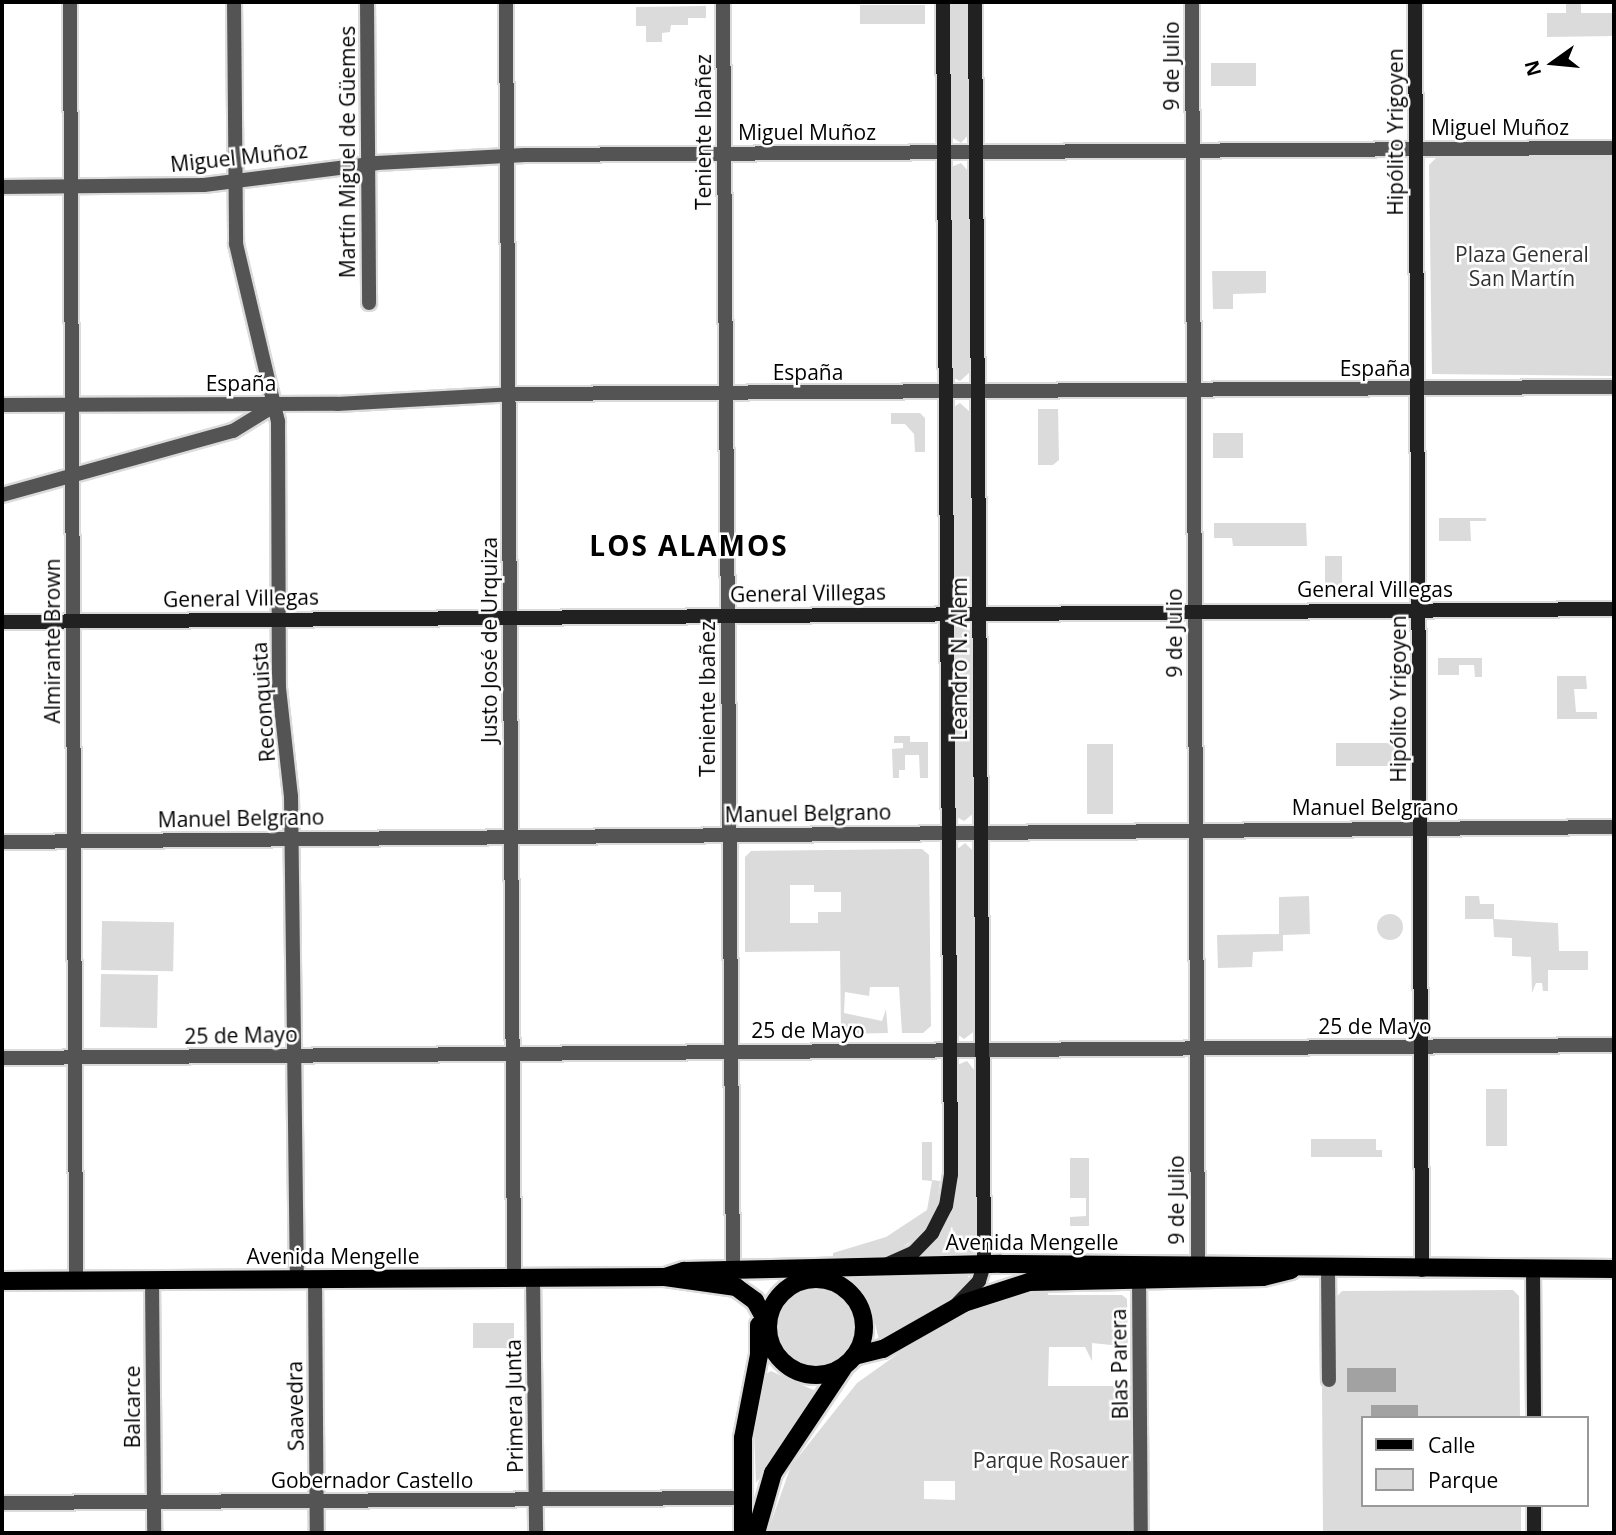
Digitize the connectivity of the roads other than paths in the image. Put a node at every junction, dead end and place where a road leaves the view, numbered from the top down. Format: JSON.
{"nodes":[{"id":1,"x":70,"y":2,"type":"edge"},
{"id":2,"x":234,"y":2,"type":"edge"},
{"id":3,"x":366,"y":2,"type":"edge"},
{"id":4,"x":506,"y":2,"type":"edge"},
{"id":5,"x":723,"y":2,"type":"edge"},
{"id":6,"x":943,"y":2,"type":"edge"},
{"id":7,"x":975,"y":2,"type":"edge"},
{"id":8,"x":1192,"y":2,"type":"edge"},
{"id":9,"x":1415,"y":2,"type":"edge"},
{"id":10,"x":1614,"y":148,"type":"edge"},
{"id":11,"x":1416,"y":149,"type":"junction"},
{"id":12,"x":1192,"y":150,"type":"junction"},
{"id":13,"x":976,"y":151,"type":"junction"},
{"id":14,"x":944,"y":152,"type":"junction"},
{"id":15,"x":724,"y":153,"type":"junction"},
{"id":16,"x":507,"y":156,"type":"junction"},
{"id":17,"x":368,"y":164,"type":"junction"},
{"id":18,"x":235,"y":182,"type":"junction"},
{"id":19,"x":71,"y":186,"type":"junction"},
{"id":20,"x":2,"y":187,"type":"edge"},
{"id":21,"x":369,"y":303,"type":"dead end"},
{"id":22,"x":1614,"y":387,"type":"edge"},
{"id":23,"x":1418,"y":388,"type":"junction"},
{"id":24,"x":1193,"y":390,"type":"junction"},
{"id":25,"x":978,"y":391,"type":"junction"},
{"id":26,"x":726,"y":393,"type":"junction"},
{"id":27,"x":945,"y":393,"type":"junction"},
{"id":28,"x":509,"y":394,"type":"junction"},
{"id":29,"x":277,"y":404,"type":"junction"},
{"id":30,"x":2,"y":405,"type":"edge"},
{"id":31,"x":72,"y":405,"type":"junction"},
{"id":32,"x":72,"y":476,"type":"junction"},
{"id":33,"x":2,"y":495,"type":"edge"},
{"id":34,"x":1614,"y":609,"type":"edge"},
{"id":35,"x":1419,"y":610,"type":"junction"},
{"id":36,"x":1195,"y":611,"type":"junction"},
{"id":37,"x":947,"y":612,"type":"junction"},
{"id":38,"x":980,"y":612,"type":"junction"},
{"id":39,"x":728,"y":614,"type":"junction"},
{"id":40,"x":510,"y":617,"type":"junction"},
{"id":41,"x":279,"y":619,"type":"junction"},
{"id":42,"x":73,"y":621,"type":"junction"},
{"id":43,"x":2,"y":622,"type":"edge"},
{"id":44,"x":1614,"y":827,"type":"edge"},
{"id":45,"x":1420,"y":828,"type":"junction"},
{"id":46,"x":1196,"y":829,"type":"junction"},
{"id":47,"x":981,"y":830,"type":"junction"},
{"id":48,"x":948,"y":832,"type":"junction"},
{"id":49,"x":730,"y":834,"type":"junction"},
{"id":50,"x":511,"y":836,"type":"junction"},
{"id":51,"x":291,"y":839,"type":"junction"},
{"id":52,"x":74,"y":841,"type":"junction"},
{"id":53,"x":2,"y":842,"type":"edge"},
{"id":54,"x":1614,"y":1045,"type":"edge"},
{"id":55,"x":1421,"y":1046,"type":"junction"},
{"id":56,"x":1196,"y":1048,"type":"junction"},
{"id":57,"x":950,"y":1049,"type":"junction"},
{"id":58,"x":983,"y":1049,"type":"junction"},
{"id":59,"x":731,"y":1051,"type":"junction"},
{"id":60,"x":513,"y":1053,"type":"junction"},
{"id":61,"x":294,"y":1055,"type":"junction"},
{"id":62,"x":75,"y":1057,"type":"junction"},
{"id":63,"x":2,"y":1058,"type":"edge"},
{"id":64,"x":1198,"y":1264,"type":"junction"},
{"id":65,"x":984,"y":1265,"type":"junction"},
{"id":66,"x":858,"y":1267,"type":"junction"},
{"id":67,"x":879,"y":1267,"type":"junction"},
{"id":68,"x":771,"y":1269,"type":"junction"},
{"id":69,"x":1533,"y":1269,"type":"junction"},
{"id":70,"x":1614,"y":1269,"type":"edge"},
{"id":71,"x":733,"y":1270,"type":"junction"},
{"id":72,"x":1293,"y":1270,"type":"junction"},
{"id":73,"x":1328,"y":1270,"type":"junction"},
{"id":74,"x":1422,"y":1270,"type":"junction"},
{"id":75,"x":665,"y":1277,"type":"junction"},
{"id":76,"x":514,"y":1278,"type":"junction"},
{"id":77,"x":533,"y":1278,"type":"junction"},
{"id":78,"x":1139,"y":1278,"type":"junction"},
{"id":79,"x":305,"y":1279,"type":"junction"},
{"id":80,"x":816,"y":1279,"type":"junction"},
{"id":81,"x":76,"y":1280,"type":"junction"},
{"id":82,"x":152,"y":1280,"type":"junction"},
{"id":83,"x":2,"y":1281,"type":"edge"},
{"id":84,"x":741,"y":1290,"type":"junction"},
{"id":85,"x":955,"y":1306,"type":"junction"},
{"id":86,"x":768,"y":1330,"type":"junction"},
{"id":87,"x":883,"y":1349,"type":"junction"},
{"id":88,"x":850,"y":1361,"type":"junction"},
{"id":89,"x":756,"y":1371,"type":"junction"},
{"id":90,"x":1329,"y":1380,"type":"dead end"},
{"id":91,"x":1534,"y":1416,"type":"edge"},
{"id":92,"x":801,"y":1429,"type":"junction"},
{"id":93,"x":743,"y":1498,"type":"junction"},
{"id":94,"x":536,"y":1499,"type":"junction"},
{"id":95,"x":317,"y":1501,"type":"junction"},
{"id":96,"x":154,"y":1502,"type":"junction"},
{"id":97,"x":2,"y":1503,"type":"edge"},
{"id":98,"x":1534,"y":1507,"type":"edge"},
{"id":99,"x":154,"y":1533,"type":"edge"},
{"id":100,"x":317,"y":1533,"type":"edge"},
{"id":101,"x":536,"y":1533,"type":"edge"},
{"id":102,"x":743,"y":1533,"type":"edge"},
{"id":103,"x":756,"y":1533,"type":"edge"},
{"id":104,"x":1141,"y":1533,"type":"edge"},
{"id":105,"x":1534,"y":1533,"type":"edge"}],
"edges":[{"from":1,"to":19,"type":"street","name":"Almirante Brown"},
{"from":2,"to":18,"type":"street","name":"Reconquista"},
{"from":3,"to":17,"type":"street","name":"Martín Miguel de Güemes"},
{"from":4,"to":16,"type":"street","name":"Justo José de Urquiza"},
{"from":5,"to":15,"type":"street","name":"Teniente Ibañez"},
{"from":6,"to":14,"type":"street","name":"Leandro N. Alem"},
{"from":7,"to":13,"type":"street","name":"Leandro N. Alem"},
{"from":8,"to":12,"type":"street","name":"9 de Julio"},
{"from":9,"to":11,"type":"street","name":"Hipólito Yrigoyen"},
{"from":10,"to":11,"type":"street","name":"Miguel Muñoz"},
{"from":11,"to":12,"type":"street","name":"Miguel Muñoz"},
{"from":11,"to":23,"type":"street","name":"Hipólito Yrigoyen"},
{"from":12,"to":13,"type":"street","name":"Miguel Muñoz"},
{"from":12,"to":24,"type":"street","name":"9 de Julio"},
{"from":13,"to":14,"type":"street","name":"Miguel Muñoz"},
{"from":13,"to":25,"type":"street","name":"Leandro N. Alem"},
{"from":14,"to":15,"type":"street","name":"Miguel Muñoz"},
{"from":14,"to":27,"type":"street","name":"Leandro N. Alem"},
{"from":15,"to":16,"type":"street","name":"Miguel Muñoz"},
{"from":15,"to":26,"type":"street","name":"Teniente Ibañez"},
{"from":16,"to":17,"type":"street","name":"Miguel Muñoz"},
{"from":16,"to":28,"type":"street","name":"Justo José de Urquiza"},
{"from":17,"to":18,"type":"street","name":"Miguel Muñoz"},
{"from":17,"to":21,"type":"street","name":"Martín Miguel de Güemes"},
{"from":18,"to":19,"type":"street","name":"Miguel Muñoz"},
{"from":18,"to":29,"type":"street","name":"Reconquista"},
{"from":19,"to":20,"type":"street","name":"Miguel Muñoz"},
{"from":19,"to":31,"type":"street","name":"Almirante Brown"},
{"from":22,"to":23,"type":"street","name":"España"},
{"from":23,"to":24,"type":"street","name":"España"},
{"from":23,"to":35,"type":"street","name":"Hipólito Yrigoyen"},
{"from":24,"to":25,"type":"street","name":"España"},
{"from":24,"to":36,"type":"street","name":"9 de Julio"},
{"from":25,"to":27,"type":"street","name":"España"},
{"from":25,"to":38,"type":"street","name":"Leandro N. Alem"},
{"from":26,"to":27,"type":"street","name":"España"},
{"from":26,"to":28,"type":"street","name":"España"},
{"from":26,"to":39,"type":"street","name":"Teniente Ibañez"},
{"from":27,"to":37,"type":"street","name":"Leandro N. Alem"},
{"from":28,"to":29,"type":"street","name":"España"},
{"from":28,"to":40,"type":"street","name":"Justo José de Urquiza"},
{"from":29,"to":31,"type":"street","name":"España"},
{"from":29,"to":32,"type":"street"},
{"from":29,"to":41,"type":"street","name":"Reconquista"},
{"from":30,"to":31,"type":"street","name":"España"},
{"from":31,"to":32,"type":"street","name":"Almirante Brown"},
{"from":32,"to":33,"type":"street"},
{"from":32,"to":42,"type":"street","name":"Almirante Brown"},
{"from":34,"to":35,"type":"street","name":"General Villegas"},
{"from":35,"to":36,"type":"street","name":"General Villegas"},
{"from":35,"to":45,"type":"street","name":"Hipólito Yrigoyen"},
{"from":36,"to":38,"type":"street","name":"General Villegas"},
{"from":36,"to":46,"type":"street","name":"9 de Julio"},
{"from":37,"to":38,"type":"street","name":"General Villegas"},
{"from":37,"to":39,"type":"street","name":"General Villegas"},
{"from":37,"to":48,"type":"street","name":"Leandro N. Alem"},
{"from":38,"to":47,"type":"street","name":"Leandro N. Alem"},
{"from":39,"to":40,"type":"street","name":"General Villegas"},
{"from":39,"to":49,"type":"street","name":"Teniente Ibañez"},
{"from":40,"to":41,"type":"street","name":"General Villegas"},
{"from":40,"to":50,"type":"street","name":"Justo José de Urquiza"},
{"from":41,"to":42,"type":"street","name":"General Villegas"},
{"from":41,"to":51,"type":"street","name":"Reconquista"},
{"from":42,"to":43,"type":"street","name":"General Villegas"},
{"from":42,"to":52,"type":"street","name":"Almirante Brown"},
{"from":44,"to":45,"type":"street","name":"Manuel Belgrano"},
{"from":45,"to":46,"type":"street","name":"Manuel Belgrano"},
{"from":45,"to":55,"type":"street","name":"Hipólito Yrigoyen"},
{"from":46,"to":47,"type":"street","name":"Manuel Belgrano"},
{"from":46,"to":56,"type":"street","name":"9 de Julio"},
{"from":47,"to":48,"type":"street","name":"Manuel Belgrano"},
{"from":47,"to":58,"type":"street","name":"Leandro N. Alem"},
{"from":48,"to":49,"type":"street","name":"Manuel Belgrano"},
{"from":48,"to":57,"type":"street","name":"Leandro N. Alem"},
{"from":49,"to":50,"type":"street","name":"Manuel Belgrano"},
{"from":49,"to":59,"type":"street","name":"Teniente Ibañez"},
{"from":50,"to":51,"type":"street","name":"Manuel Belgrano"},
{"from":50,"to":60,"type":"street","name":"Justo José de Urquiza"},
{"from":51,"to":52,"type":"street","name":"Manuel Belgrano"},
{"from":51,"to":61,"type":"street","name":"Reconquista"},
{"from":52,"to":53,"type":"street","name":"Manuel Belgrano"},
{"from":52,"to":62,"type":"street","name":"Almirante Brown"},
{"from":54,"to":55,"type":"street","name":"25 de Mayo"},
{"from":55,"to":56,"type":"street","name":"25 de Mayo"},
{"from":55,"to":74,"type":"street","name":"Hipólito Yrigoyen"},
{"from":56,"to":58,"type":"street","name":"25 de Mayo"},
{"from":56,"to":64,"type":"street","name":"9 de Julio"},
{"from":57,"to":58,"type":"street","name":"25 de Mayo"},
{"from":57,"to":59,"type":"street","name":"25 de Mayo"},
{"from":57,"to":67,"type":"street","name":"Leandro N. Alem"},
{"from":58,"to":65,"type":"street","name":"Leandro N. Alem"},
{"from":59,"to":60,"type":"street","name":"25 de Mayo"},
{"from":59,"to":71,"type":"street","name":"Teniente Ibañez"},
{"from":60,"to":61,"type":"street","name":"25 de Mayo"},
{"from":60,"to":76,"type":"street","name":"Justo José de Urquiza"},
{"from":61,"to":62,"type":"street","name":"25 de Mayo"},
{"from":61,"to":79,"type":"street","name":"Reconquista"},
{"from":62,"to":63,"type":"street","name":"25 de Mayo"},
{"from":62,"to":81,"type":"street","name":"Almirante Brown"},
{"from":64,"to":65,"type":"main road","name":"Avenida Mengelle"},
{"from":64,"to":72,"type":"main road","name":"Avenida Mengelle"},
{"from":65,"to":67,"type":"main road","name":"Avenida Mengelle"},
{"from":65,"to":85,"type":"street"},
{"from":66,"to":67,"type":"main road","name":"Avenida Mengelle"},
{"from":66,"to":68,"type":"main road","name":"Avenida Mengelle"},
{"from":66,"to":80,"type":"main road"},
{"from":68,"to":71,"type":"main road","name":"Avenida Mengelle"},
{"from":68,"to":80,"type":"main road","name":"Avenida Mengelle"},
{"from":69,"to":70,"type":"main road","name":"Avenida Mengelle"},
{"from":69,"to":74,"type":"main road","name":"Avenida Mengelle"},
{"from":69,"to":91,"type":"street"},
{"from":71,"to":75,"type":"main road","name":"Avenida Mengelle"},
{"from":72,"to":73,"type":"main road","name":"Avenida Mengelle"},
{"from":72,"to":78,"type":"main road","name":"Avenida Mengelle"},
{"from":73,"to":74,"type":"main road","name":"Avenida Mengelle"},
{"from":73,"to":90,"type":"street"},
{"from":75,"to":77,"type":"main road","name":"Avenida Mengelle"},
{"from":75,"to":84,"type":"main road","name":"Avenida Mengelle"},
{"from":76,"to":77,"type":"main road","name":"Avenida Mengelle"},
{"from":76,"to":79,"type":"main road","name":"Avenida Mengelle"},
{"from":77,"to":94,"type":"street","name":"Primera Junta"},
{"from":78,"to":85,"type":"main road","name":"Avenida Mengelle"},
{"from":78,"to":104,"type":"street","name":"Blas Parera"},
{"from":79,"to":82,"type":"main road","name":"Avenida Mengelle"},
{"from":79,"to":95,"type":"street","name":"Saavedra"},
{"from":80,"to":86,"type":"main road"},
{"from":80,"to":88,"type":"main road"},
{"from":81,"to":82,"type":"main road","name":"Avenida Mengelle"},
{"from":81,"to":83,"type":"main road","name":"Avenida Mengelle"},
{"from":82,"to":96,"type":"street","name":"Balcarce"},
{"from":84,"to":86,"type":"main road"},
{"from":84,"to":89,"type":"main road"},
{"from":85,"to":87,"type":"main road","name":"Avenida Mengelle"},
{"from":86,"to":88,"type":"main road"},
{"from":86,"to":89,"type":"main road"},
{"from":87,"to":88,"type":"main road","name":"Avenida Mengelle"},
{"from":87,"to":92,"type":"main road"},
{"from":88,"to":92,"type":"main road"},
{"from":89,"to":93,"type":"main road"},
{"from":92,"to":103,"type":"main road"},
{"from":93,"to":94,"type":"street","name":"Gobernador Castello"},
{"from":93,"to":102,"type":"main road"},
{"from":94,"to":95,"type":"street","name":"Gobernador Castello"},
{"from":94,"to":101,"type":"street","name":"Primera Junta"},
{"from":95,"to":96,"type":"street","name":"Gobernador Castello"},
{"from":95,"to":100,"type":"street","name":"Saavedra"},
{"from":96,"to":97,"type":"street","name":"Gobernador Castello"},
{"from":96,"to":99,"type":"street","name":"Balcarce"},
{"from":98,"to":105,"type":"street"}]}
